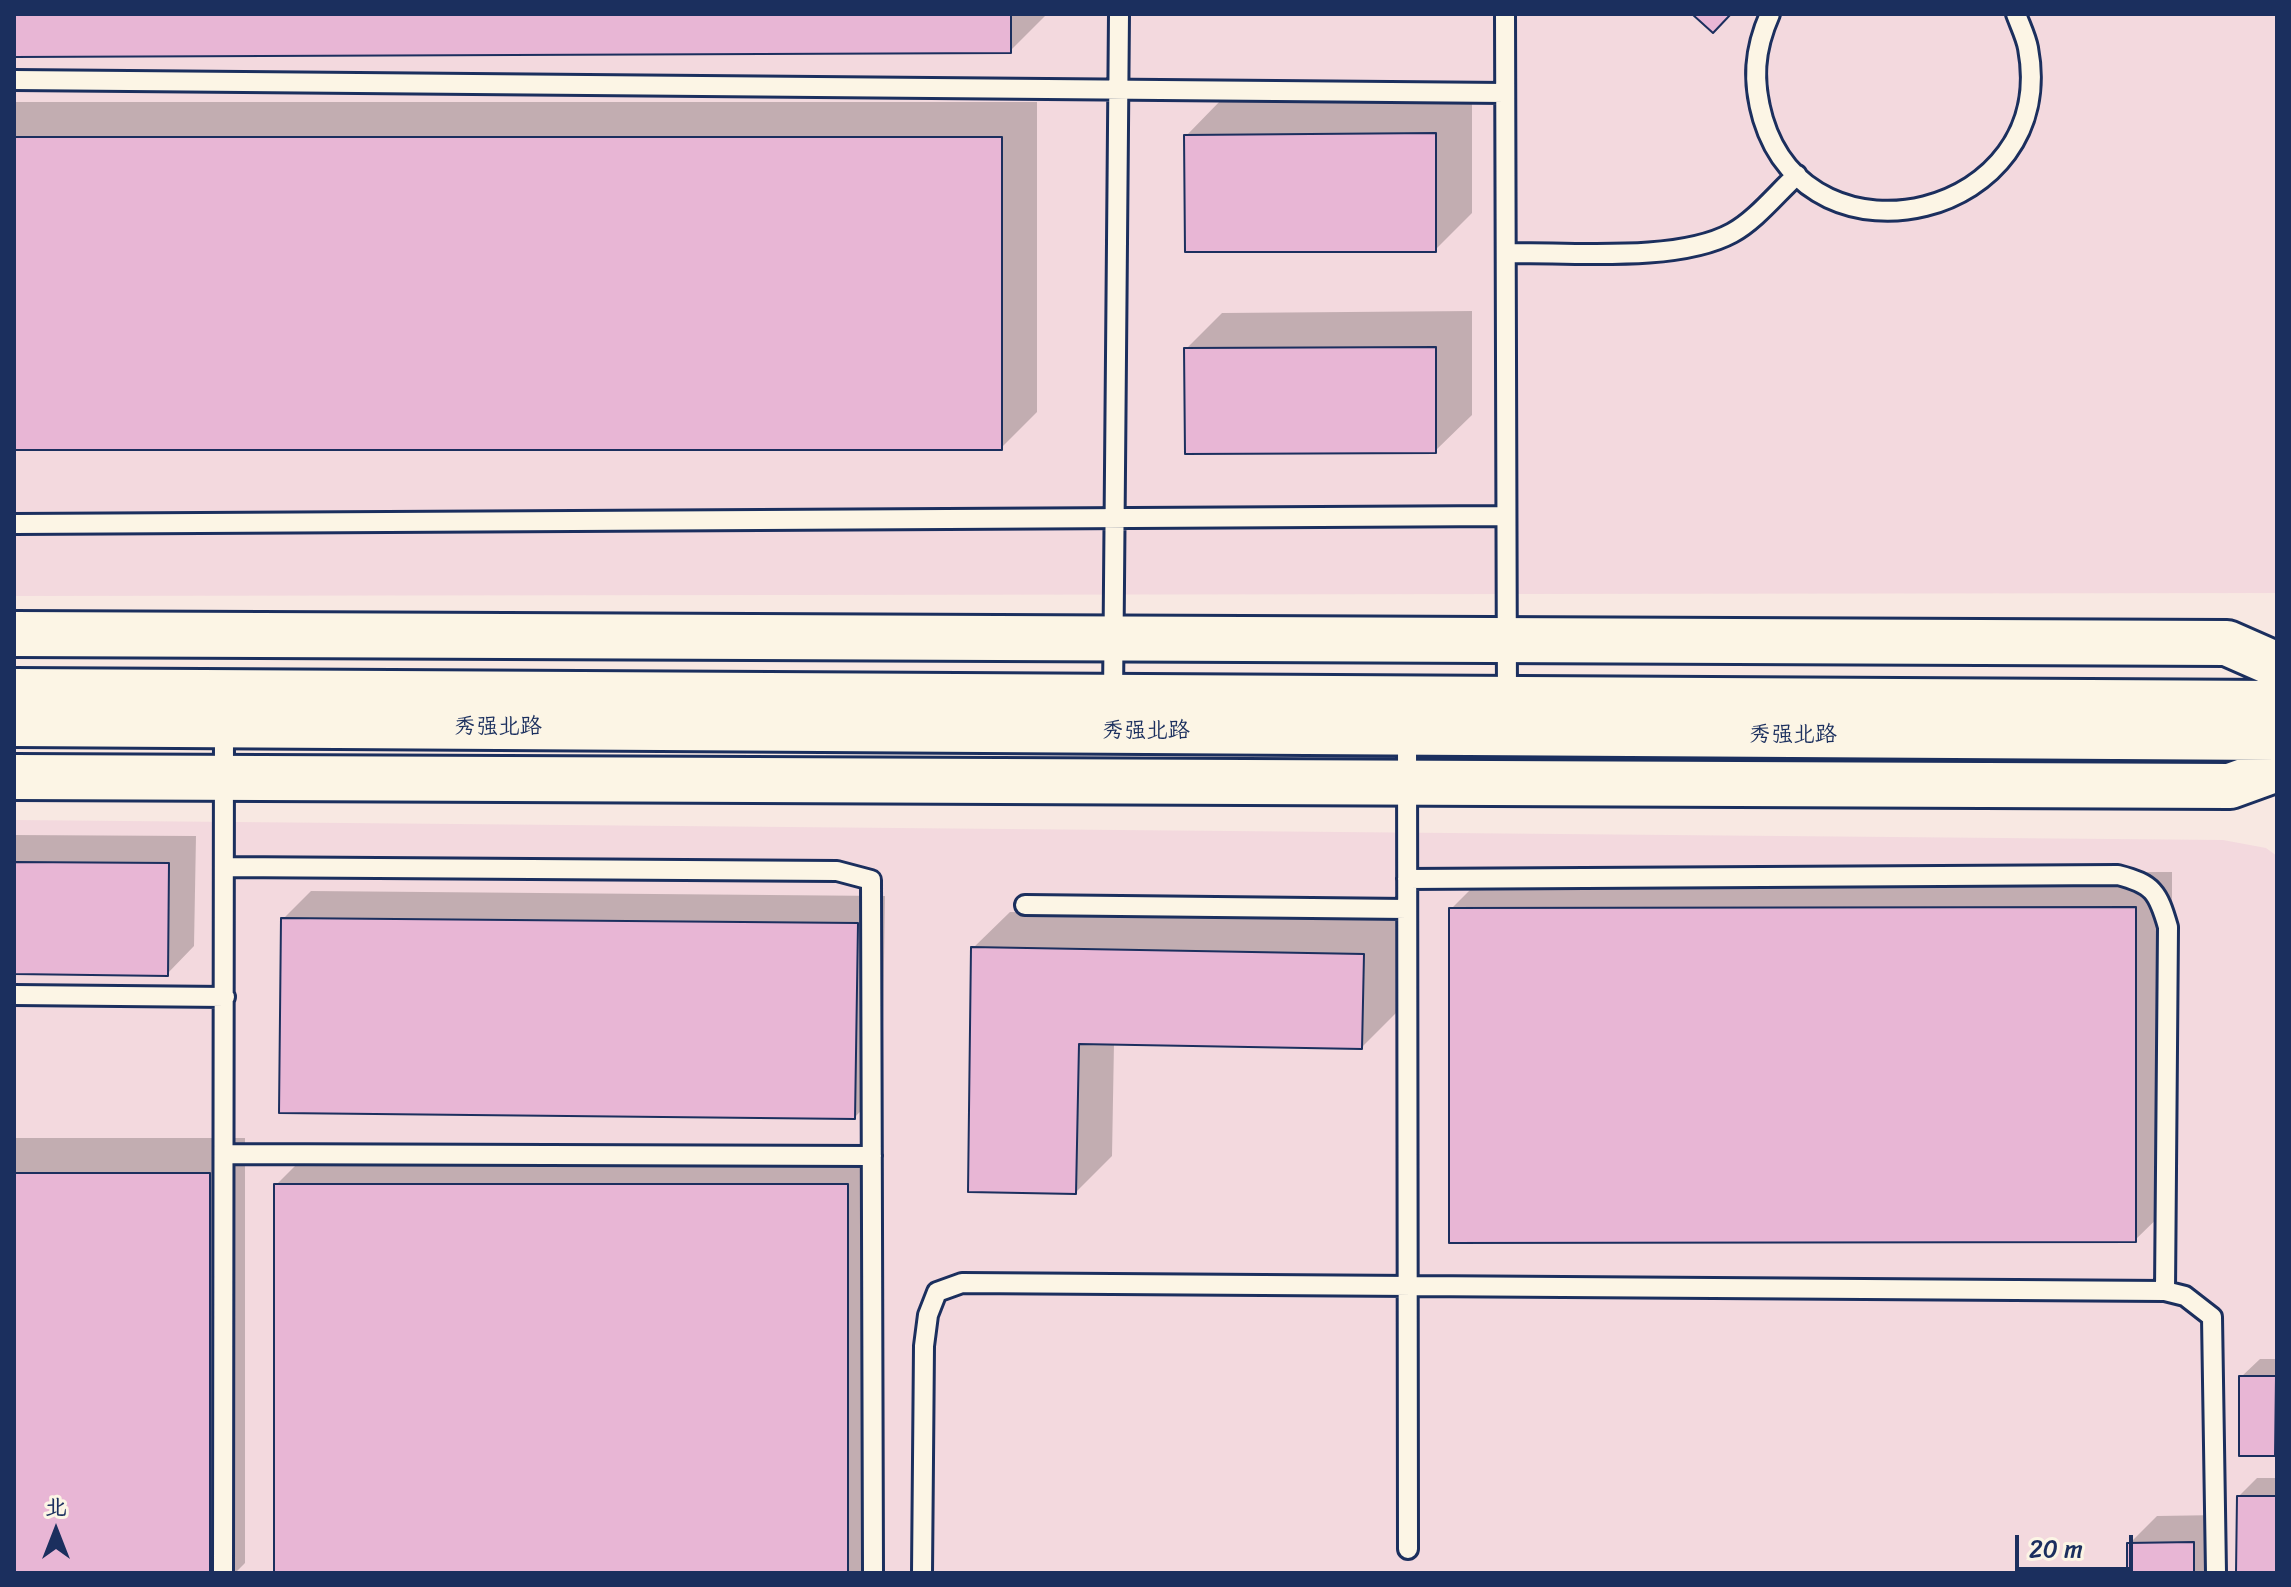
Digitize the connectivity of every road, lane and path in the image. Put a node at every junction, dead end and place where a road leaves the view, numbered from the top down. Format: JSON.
{"nodes":[{"id":1,"x":1119,"y":14,"type":"edge"},
{"id":2,"x":1505,"y":14,"type":"edge"},
{"id":3,"x":1770,"y":14,"type":"edge"},
{"id":4,"x":2016,"y":14,"type":"edge"},
{"id":5,"x":14,"y":80,"type":"edge"},
{"id":6,"x":1118,"y":90,"type":"junction"},
{"id":7,"x":1505,"y":93,"type":"junction"},
{"id":8,"x":1797,"y":175,"type":"junction"},
{"id":9,"x":1506,"y":253,"type":"junction"},
{"id":10,"x":1506,"y":516,"type":"junction"},
{"id":11,"x":1114,"y":517,"type":"junction"},
{"id":12,"x":14,"y":524,"type":"edge"},
{"id":13,"x":14,"y":634,"type":"edge"},
{"id":14,"x":1112,"y":638,"type":"junction"},
{"id":15,"x":1506,"y":640,"type":"junction"},
{"id":16,"x":2277,"y":665,"type":"edge"},
{"id":17,"x":14,"y":691,"type":"edge"},
{"id":18,"x":1113,"y":697,"type":"junction"},
{"id":19,"x":2277,"y":703,"type":"edge"},
{"id":20,"x":224,"y":709,"type":"junction"},
{"id":21,"x":1407,"y":715,"type":"junction"},
{"id":22,"x":1507,"y":716,"type":"junction"},
{"id":23,"x":14,"y":724,"type":"edge"},
{"id":24,"x":2277,"y":738,"type":"edge"},
{"id":25,"x":2277,"y":769,"type":"edge"},
{"id":26,"x":14,"y":777,"type":"edge"},
{"id":27,"x":224,"y":778,"type":"junction"},
{"id":28,"x":1407,"y":783,"type":"junction"},
{"id":29,"x":225,"y":867,"type":"junction"},
{"id":30,"x":1407,"y":879,"type":"junction"},
{"id":31,"x":1025,"y":905,"type":"dead end"},
{"id":32,"x":1407,"y":909,"type":"junction"},
{"id":33,"x":14,"y":995,"type":"edge"},
{"id":34,"x":225,"y":997,"type":"junction"},
{"id":35,"x":224,"y":1154,"type":"junction"},
{"id":36,"x":872,"y":1156,"type":"junction"},
{"id":37,"x":1408,"y":1286,"type":"junction"},
{"id":38,"x":2165,"y":1291,"type":"junction"},
{"id":39,"x":1408,"y":1549,"type":"dead end"},
{"id":40,"x":223,"y":1573,"type":"edge"},
{"id":41,"x":873,"y":1573,"type":"edge"},
{"id":42,"x":922,"y":1573,"type":"edge"},
{"id":43,"x":2216,"y":1573,"type":"edge"}],
"edges":[{"from":1,"to":6,"type":"lane"},
{"from":2,"to":7,"type":"lane"},
{"from":3,"to":8,"type":"lane"},
{"from":4,"to":8,"type":"lane"},
{"from":5,"to":6,"type":"lane"},
{"from":6,"to":7,"type":"lane"},
{"from":6,"to":11,"type":"lane"},
{"from":7,"to":9,"type":"lane"},
{"from":8,"to":9,"type":"lane"},
{"from":9,"to":10,"type":"lane"},
{"from":10,"to":11,"type":"lane"},
{"from":10,"to":15,"type":"lane"},
{"from":11,"to":12,"type":"lane"},
{"from":11,"to":14,"type":"lane"},
{"from":13,"to":14,"type":"street"},
{"from":14,"to":15,"type":"street"},
{"from":14,"to":18,"type":"lane"},
{"from":15,"to":16,"type":"street"},
{"from":15,"to":22,"type":"lane"},
{"from":17,"to":20,"type":"street","name":"秀强北路"},
{"from":18,"to":20,"type":"street","name":"秀强北路"},
{"from":18,"to":21,"type":"street","name":"秀强北路"},
{"from":19,"to":22,"type":"street","name":"秀强北路"},
{"from":20,"to":21,"type":"street","name":"秀强北路"},
{"from":20,"to":23,"type":"street","name":"秀强北路"},
{"from":20,"to":27,"type":"lane"},
{"from":21,"to":22,"type":"street","name":"秀强北路"},
{"from":21,"to":28,"type":"lane"},
{"from":22,"to":24,"type":"street","name":"秀强北路"},
{"from":25,"to":28,"type":"street"},
{"from":26,"to":27,"type":"street"},
{"from":27,"to":28,"type":"street"},
{"from":27,"to":29,"type":"lane"},
{"from":28,"to":30,"type":"lane"},
{"from":29,"to":34,"type":"lane"},
{"from":29,"to":36,"type":"lane"},
{"from":30,"to":32,"type":"lane"},
{"from":30,"to":38,"type":"lane"},
{"from":31,"to":32,"type":"lane"},
{"from":32,"to":37,"type":"lane"},
{"from":33,"to":34,"type":"lane"},
{"from":34,"to":35,"type":"lane"},
{"from":35,"to":36,"type":"lane"},
{"from":35,"to":40,"type":"lane"},
{"from":36,"to":41,"type":"lane"},
{"from":37,"to":38,"type":"lane"},
{"from":37,"to":39,"type":"lane"},
{"from":37,"to":42,"type":"lane"},
{"from":38,"to":43,"type":"lane"}]}
